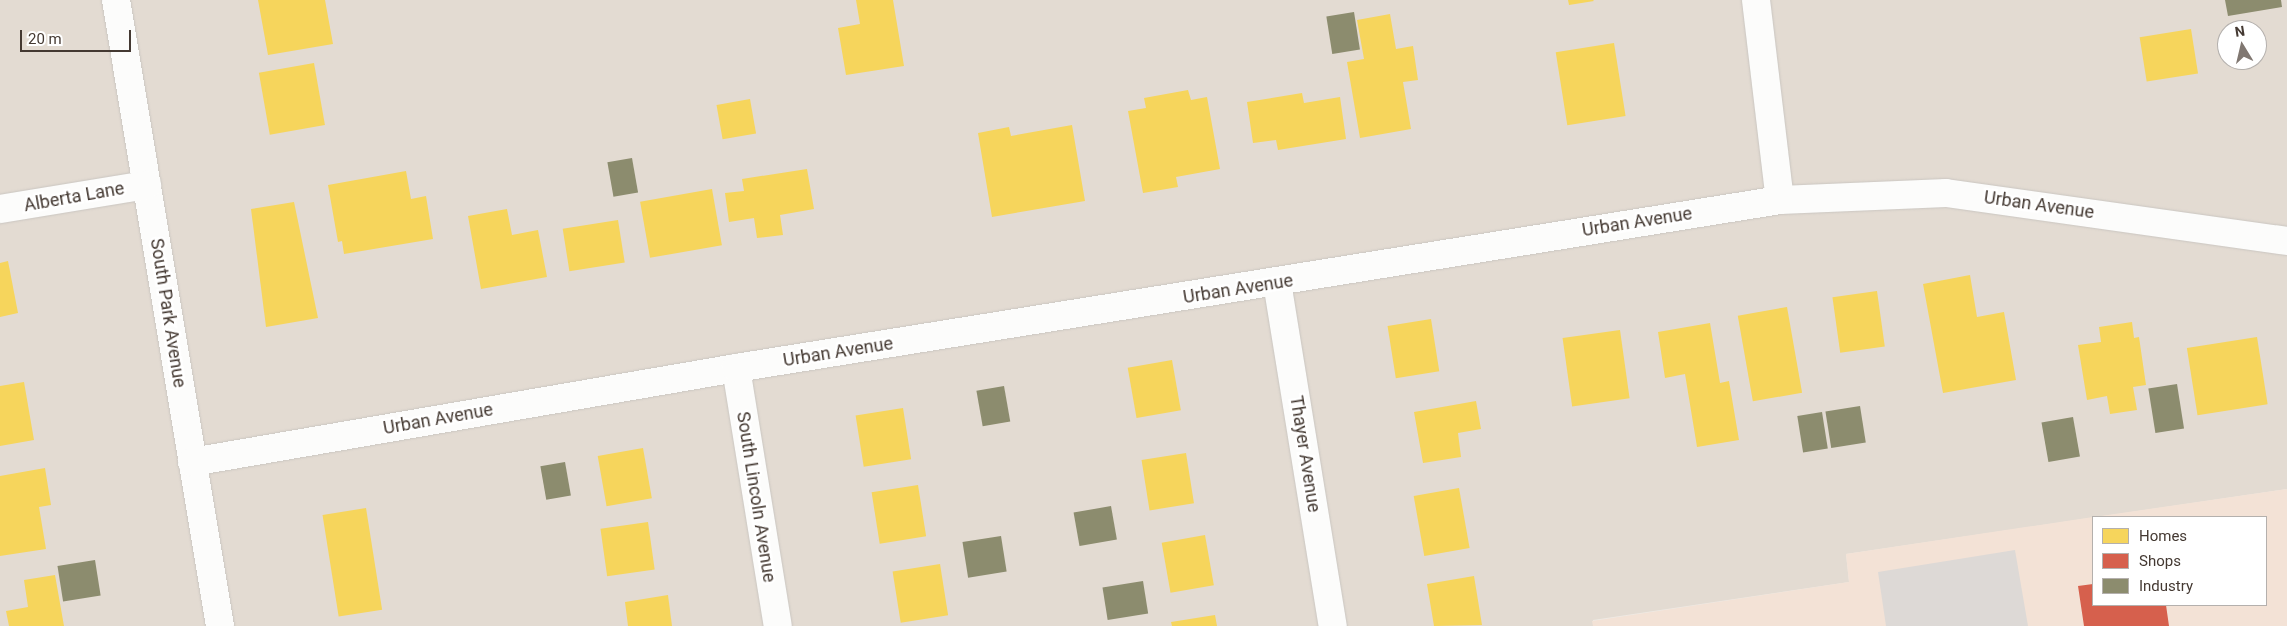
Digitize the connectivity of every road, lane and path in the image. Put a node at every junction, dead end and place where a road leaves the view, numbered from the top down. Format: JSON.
{"nodes":[{"id":1,"x":116,"y":0,"type":"edge"},
{"id":2,"x":1756,"y":0,"type":"edge"},
{"id":3,"x":147,"y":185,"type":"junction"},
{"id":4,"x":1780,"y":200,"type":"junction"},
{"id":5,"x":0,"y":209,"type":"edge"},
{"id":6,"x":2287,"y":241,"type":"edge"},
{"id":7,"x":1277,"y":282,"type":"junction"},
{"id":8,"x":736,"y":368,"type":"junction"},
{"id":9,"x":192,"y":462,"type":"junction"},
{"id":10,"x":220,"y":626,"type":"edge"},
{"id":11,"x":778,"y":626,"type":"edge"},
{"id":12,"x":1333,"y":626,"type":"edge"}],
"edges":[{"from":1,"to":3,"type":"street","name":"South Park Avenue"},
{"from":2,"to":4,"type":"street"},
{"from":3,"to":5,"type":"street","name":"Alberta Lane"},
{"from":3,"to":9,"type":"street","name":"South Park Avenue"},
{"from":4,"to":6,"type":"street","name":"Urban Avenue"},
{"from":4,"to":7,"type":"street","name":"Urban Avenue"},
{"from":7,"to":8,"type":"street","name":"Urban Avenue"},
{"from":7,"to":12,"type":"street","name":"Thayer Avenue"},
{"from":8,"to":9,"type":"street","name":"Urban Avenue"},
{"from":8,"to":11,"type":"street","name":"South Lincoln Avenue"},
{"from":9,"to":10,"type":"street","name":"South Park Avenue"}]}
